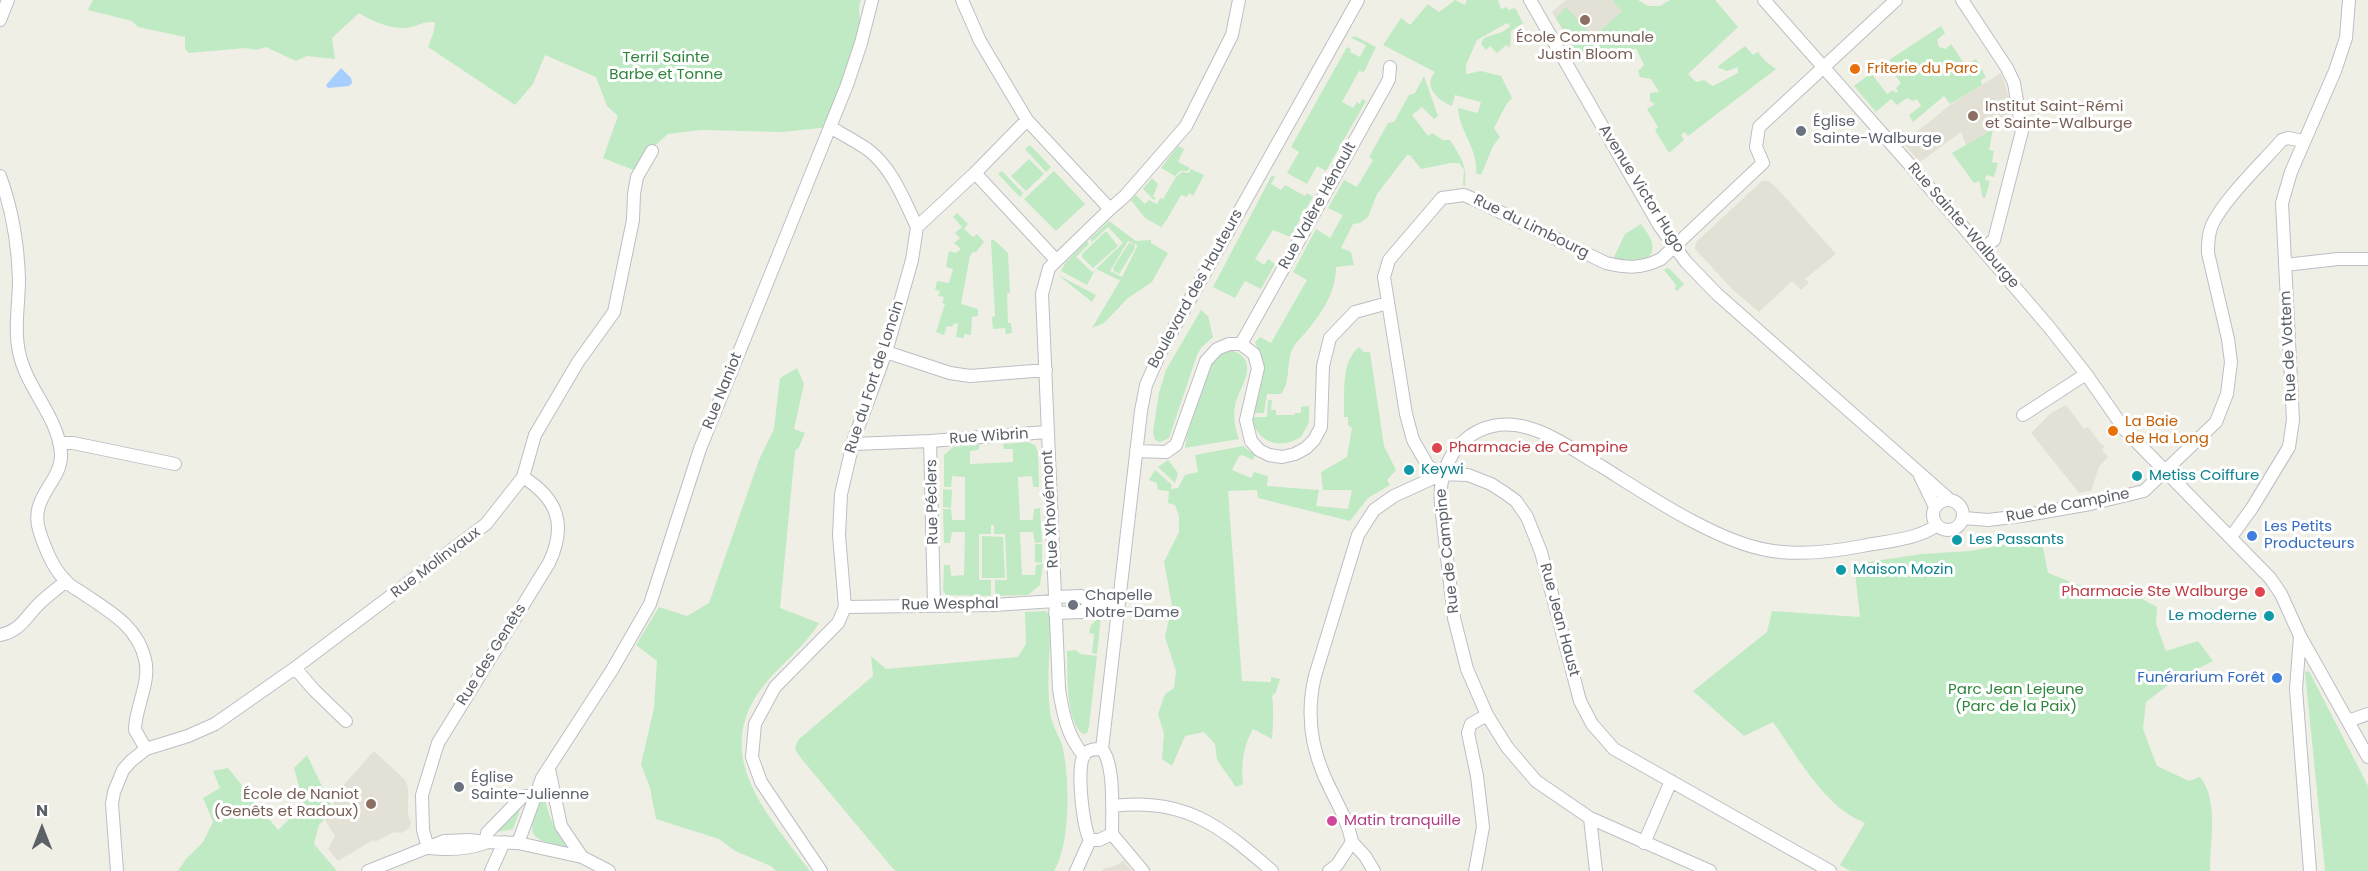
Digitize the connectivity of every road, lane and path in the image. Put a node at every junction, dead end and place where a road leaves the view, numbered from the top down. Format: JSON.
{"nodes":[{"id":1,"x":872,"y":0,"type":"edge"},
{"id":2,"x":962,"y":0,"type":"edge"},
{"id":3,"x":1239,"y":0,"type":"edge"},
{"id":4,"x":1358,"y":0,"type":"edge"},
{"id":5,"x":1530,"y":0,"type":"edge"},
{"id":6,"x":1764,"y":0,"type":"edge"},
{"id":7,"x":1896,"y":0,"type":"edge"},
{"id":8,"x":1962,"y":0,"type":"edge"},
{"id":9,"x":2349,"y":0,"type":"edge"},
{"id":10,"x":1390,"y":67,"type":"dead end"},
{"id":11,"x":1824,"y":68,"type":"junction"},
{"id":12,"x":1027,"y":120,"type":"junction"},
{"id":13,"x":830,"y":127,"type":"junction"},
{"id":14,"x":2303,"y":141,"type":"junction"},
{"id":15,"x":652,"y":151,"type":"dead end"},
{"id":16,"x":975,"y":173,"type":"junction"},
{"id":17,"x":0,"y":176,"type":"edge"},
{"id":18,"x":1110,"y":209,"type":"junction"},
{"id":19,"x":917,"y":227,"type":"junction"},
{"id":20,"x":1674,"y":246,"type":"junction"},
{"id":21,"x":1983,"y":248,"type":"junction"},
{"id":22,"x":2368,"y":259,"type":"edge"},
{"id":23,"x":1056,"y":260,"type":"junction"},
{"id":24,"x":2285,"y":265,"type":"junction"},
{"id":25,"x":1388,"y":303,"type":"junction"},
{"id":26,"x":1241,"y":345,"type":"junction"},
{"id":27,"x":886,"y":352,"type":"junction"},
{"id":28,"x":1046,"y":369,"type":"junction"},
{"id":29,"x":2086,"y":374,"type":"junction"},
{"id":30,"x":2023,"y":415,"type":"dead end"},
{"id":31,"x":1047,"y":432,"type":"junction"},
{"id":32,"x":930,"y":441,"type":"junction"},
{"id":33,"x":59,"y":443,"type":"junction"},
{"id":34,"x":853,"y":444,"type":"junction"},
{"id":35,"x":1136,"y":451,"type":"junction"},
{"id":36,"x":175,"y":464,"type":"dead end"},
{"id":37,"x":1919,"y":472,"type":"junction"},
{"id":38,"x":2165,"y":472,"type":"junction"},
{"id":39,"x":1442,"y":474,"type":"junction"},
{"id":40,"x":523,"y":477,"type":"junction"},
{"id":41,"x":1950,"y":500,"type":"junction"},
{"id":42,"x":1935,"y":507,"type":"junction"},
{"id":43,"x":1964,"y":518,"type":"junction"},
{"id":44,"x":1936,"y":526,"type":"junction"},
{"id":45,"x":2231,"y":537,"type":"junction"},
{"id":46,"x":66,"y":582,"type":"junction"},
{"id":47,"x":934,"y":604,"type":"junction"},
{"id":48,"x":1055,"y":604,"type":"junction"},
{"id":49,"x":1096,"y":604,"type":"dead end"},
{"id":50,"x":1118,"y":605,"type":"junction"},
{"id":51,"x":845,"y":607,"type":"junction"},
{"id":52,"x":0,"y":635,"type":"edge"},
{"id":53,"x":2300,"y":636,"type":"junction"},
{"id":54,"x":295,"y":668,"type":"junction"},
{"id":55,"x":2368,"y":714,"type":"edge"},
{"id":56,"x":1487,"y":715,"type":"junction"},
{"id":57,"x":346,"y":721,"type":"dead end"},
{"id":58,"x":2348,"y":721,"type":"junction"},
{"id":59,"x":146,"y":749,"type":"junction"},
{"id":60,"x":1102,"y":749,"type":"junction"},
{"id":61,"x":1084,"y":756,"type":"junction"},
{"id":62,"x":2368,"y":757,"type":"edge"},
{"id":63,"x":549,"y":769,"type":"junction"},
{"id":64,"x":1671,"y":781,"type":"junction"},
{"id":65,"x":536,"y":794,"type":"junction"},
{"id":66,"x":1112,"y":806,"type":"junction"},
{"id":67,"x":1590,"y":818,"type":"junction"},
{"id":68,"x":1112,"y":834,"type":"junction"},
{"id":69,"x":1090,"y":840,"type":"junction"},
{"id":70,"x":486,"y":843,"type":"junction"},
{"id":71,"x":504,"y":843,"type":"junction"},
{"id":72,"x":518,"y":843,"type":"junction"},
{"id":73,"x":1352,"y":843,"type":"junction"},
{"id":74,"x":1644,"y":843,"type":"junction"},
{"id":75,"x":428,"y":848,"type":"junction"},
{"id":76,"x":582,"y":857,"type":"junction"},
{"id":77,"x":117,"y":871,"type":"edge"},
{"id":78,"x":368,"y":871,"type":"edge"},
{"id":79,"x":491,"y":871,"type":"edge"},
{"id":80,"x":609,"y":871,"type":"edge"},
{"id":81,"x":821,"y":871,"type":"edge"},
{"id":82,"x":1076,"y":871,"type":"edge"},
{"id":83,"x":1143,"y":871,"type":"edge"},
{"id":84,"x":1272,"y":871,"type":"edge"},
{"id":85,"x":1329,"y":871,"type":"edge"},
{"id":86,"x":1374,"y":871,"type":"edge"},
{"id":87,"x":1474,"y":871,"type":"edge"},
{"id":88,"x":1596,"y":871,"type":"edge"},
{"id":89,"x":1710,"y":871,"type":"edge"},
{"id":90,"x":1830,"y":871,"type":"edge"},
{"id":91,"x":2310,"y":871,"type":"edge"}],
"edges":[{"from":1,"to":13,"type":"street","name":"Rue Naniot"},
{"from":2,"to":12,"type":"street"},
{"from":3,"to":18,"type":"street"},
{"from":4,"to":35,"type":"street","name":"Boulevard des Hauteurs"},
{"from":5,"to":20,"type":"street","name":"Avenue Victor Hugo"},
{"from":6,"to":11,"type":"street","name":"Rue Sainte-Walburge"},
{"from":7,"to":11,"type":"street","name":"Rue du Limbourg"},
{"from":8,"to":21,"type":"street"},
{"from":9,"to":14,"type":"street","name":"Rue de Vottem"},
{"from":10,"to":26,"type":"street","name":"Rue Valère Hénault"},
{"from":11,"to":20,"type":"street","name":"Rue du Limbourg"},
{"from":11,"to":21,"type":"street","name":"Rue Sainte-Walburge"},
{"from":12,"to":16,"type":"street"},
{"from":12,"to":18,"type":"street"},
{"from":13,"to":19,"type":"street"},
{"from":13,"to":63,"type":"street","name":"Rue Naniot"},
{"from":14,"to":24,"type":"street","name":"Rue de Vottem"},
{"from":14,"to":38,"type":"street","name":"Rue de Campine"},
{"from":15,"to":40,"type":"street","name":"Rue Molinvaux"},
{"from":16,"to":19,"type":"street"},
{"from":16,"to":23,"type":"street"},
{"from":17,"to":33,"type":"street"},
{"from":18,"to":23,"type":"street"},
{"from":19,"to":27,"type":"street","name":"Rue du Fort de Loncin"},
{"from":20,"to":25,"type":"street","name":"Rue du Limbourg"},
{"from":20,"to":37,"type":"street","name":"Avenue Victor Hugo"},
{"from":21,"to":29,"type":"street","name":"Rue Sainte-Walburge"},
{"from":22,"to":24,"type":"street"},
{"from":23,"to":28,"type":"street","name":"Rue Xhovémont"},
{"from":24,"to":45,"type":"street","name":"Rue de Vottem"},
{"from":25,"to":26,"type":"street"},
{"from":25,"to":39,"type":"street","name":"Rue du Limbourg"},
{"from":26,"to":35,"type":"street"},
{"from":27,"to":28,"type":"street"},
{"from":27,"to":34,"type":"street","name":"Rue du Fort de Loncin"},
{"from":28,"to":31,"type":"street","name":"Rue Xhovémont"},
{"from":29,"to":30,"type":"street"},
{"from":29,"to":38,"type":"street","name":"Rue Sainte-Walburge"},
{"from":31,"to":32,"type":"street","name":"Rue Wibrin"},
{"from":31,"to":48,"type":"street","name":"Rue Xhovémont"},
{"from":32,"to":34,"type":"street","name":"Rue Péclers"},
{"from":32,"to":47,"type":"street","name":"Rue Péclers"},
{"from":33,"to":36,"type":"street"},
{"from":33,"to":46,"type":"street"},
{"from":34,"to":51,"type":"street","name":"Rue du Fort de Loncin"},
{"from":35,"to":50,"type":"street","name":"Boulevard des Hauteurs"},
{"from":37,"to":41,"type":"street","name":"Avenue Victor Hugo"},
{"from":37,"to":42,"type":"street","name":"Avenue Victor Hugo"},
{"from":38,"to":43,"type":"street","name":"Rue de Campine"},
{"from":38,"to":45,"type":"street","name":"Rue Sainte-Walburge"},
{"from":39,"to":44,"type":"street","name":"Rue de Campine"},
{"from":39,"to":56,"type":"street","name":"Rue de Campine"},
{"from":39,"to":64,"type":"street","name":"Rue Jean Haust"},
{"from":39,"to":73,"type":"street"},
{"from":40,"to":54,"type":"street","name":"Rue Molinvaux"},
{"from":40,"to":75,"type":"street","name":"Rue des Genêts"},
{"from":41,"to":42,"type":"street"},
{"from":41,"to":43,"type":"street"},
{"from":42,"to":44,"type":"street"},
{"from":43,"to":44,"type":"street","name":"Rue de Campine"},
{"from":45,"to":53,"type":"street","name":"Rue Sainte-Walburge"},
{"from":46,"to":52,"type":"street"},
{"from":46,"to":59,"type":"street"},
{"from":47,"to":48,"type":"street","name":"Rue Wesphal"},
{"from":47,"to":51,"type":"street","name":"Rue Wesphal"},
{"from":48,"to":61,"type":"street","name":"Rue Xhovémont"},
{"from":49,"to":50,"type":"street"},
{"from":50,"to":60,"type":"street","name":"Boulevard des Hauteurs"},
{"from":51,"to":81,"type":"street"},
{"from":53,"to":58,"type":"street","name":"Rue Sainte-Walburge"},
{"from":53,"to":91,"type":"street"},
{"from":54,"to":57,"type":"street"},
{"from":54,"to":59,"type":"street","name":"Rue Molinvaux"},
{"from":55,"to":58,"type":"street"},
{"from":56,"to":67,"type":"street","name":"Rue de Campine"},
{"from":56,"to":87,"type":"street"},
{"from":58,"to":62,"type":"street","name":"Rue Sainte-Walburge"},
{"from":59,"to":77,"type":"street","name":"Rue Molinvaux"},
{"from":60,"to":61,"type":"street"},
{"from":60,"to":66,"type":"street"},
{"from":61,"to":69,"type":"street"},
{"from":63,"to":65,"type":"street","name":"Rue Naniot"},
{"from":63,"to":76,"type":"street"},
{"from":64,"to":74,"type":"street"},
{"from":64,"to":90,"type":"street","name":"Rue Jean Haust"},
{"from":65,"to":70,"type":"street"},
{"from":65,"to":72,"type":"street","name":"Rue Naniot"},
{"from":66,"to":68,"type":"street"},
{"from":66,"to":84,"type":"street"},
{"from":67,"to":74,"type":"street","name":"Rue de Campine"},
{"from":67,"to":88,"type":"street"},
{"from":68,"to":69,"type":"street"},
{"from":68,"to":83,"type":"street"},
{"from":69,"to":82,"type":"street"},
{"from":70,"to":71,"type":"street"},
{"from":70,"to":75,"type":"street"},
{"from":71,"to":72,"type":"street"},
{"from":71,"to":79,"type":"street"},
{"from":72,"to":76,"type":"street"},
{"from":73,"to":85,"type":"street"},
{"from":73,"to":86,"type":"street"},
{"from":74,"to":89,"type":"street","name":"Rue de Campine"},
{"from":75,"to":78,"type":"street"},
{"from":76,"to":80,"type":"street"}]}
